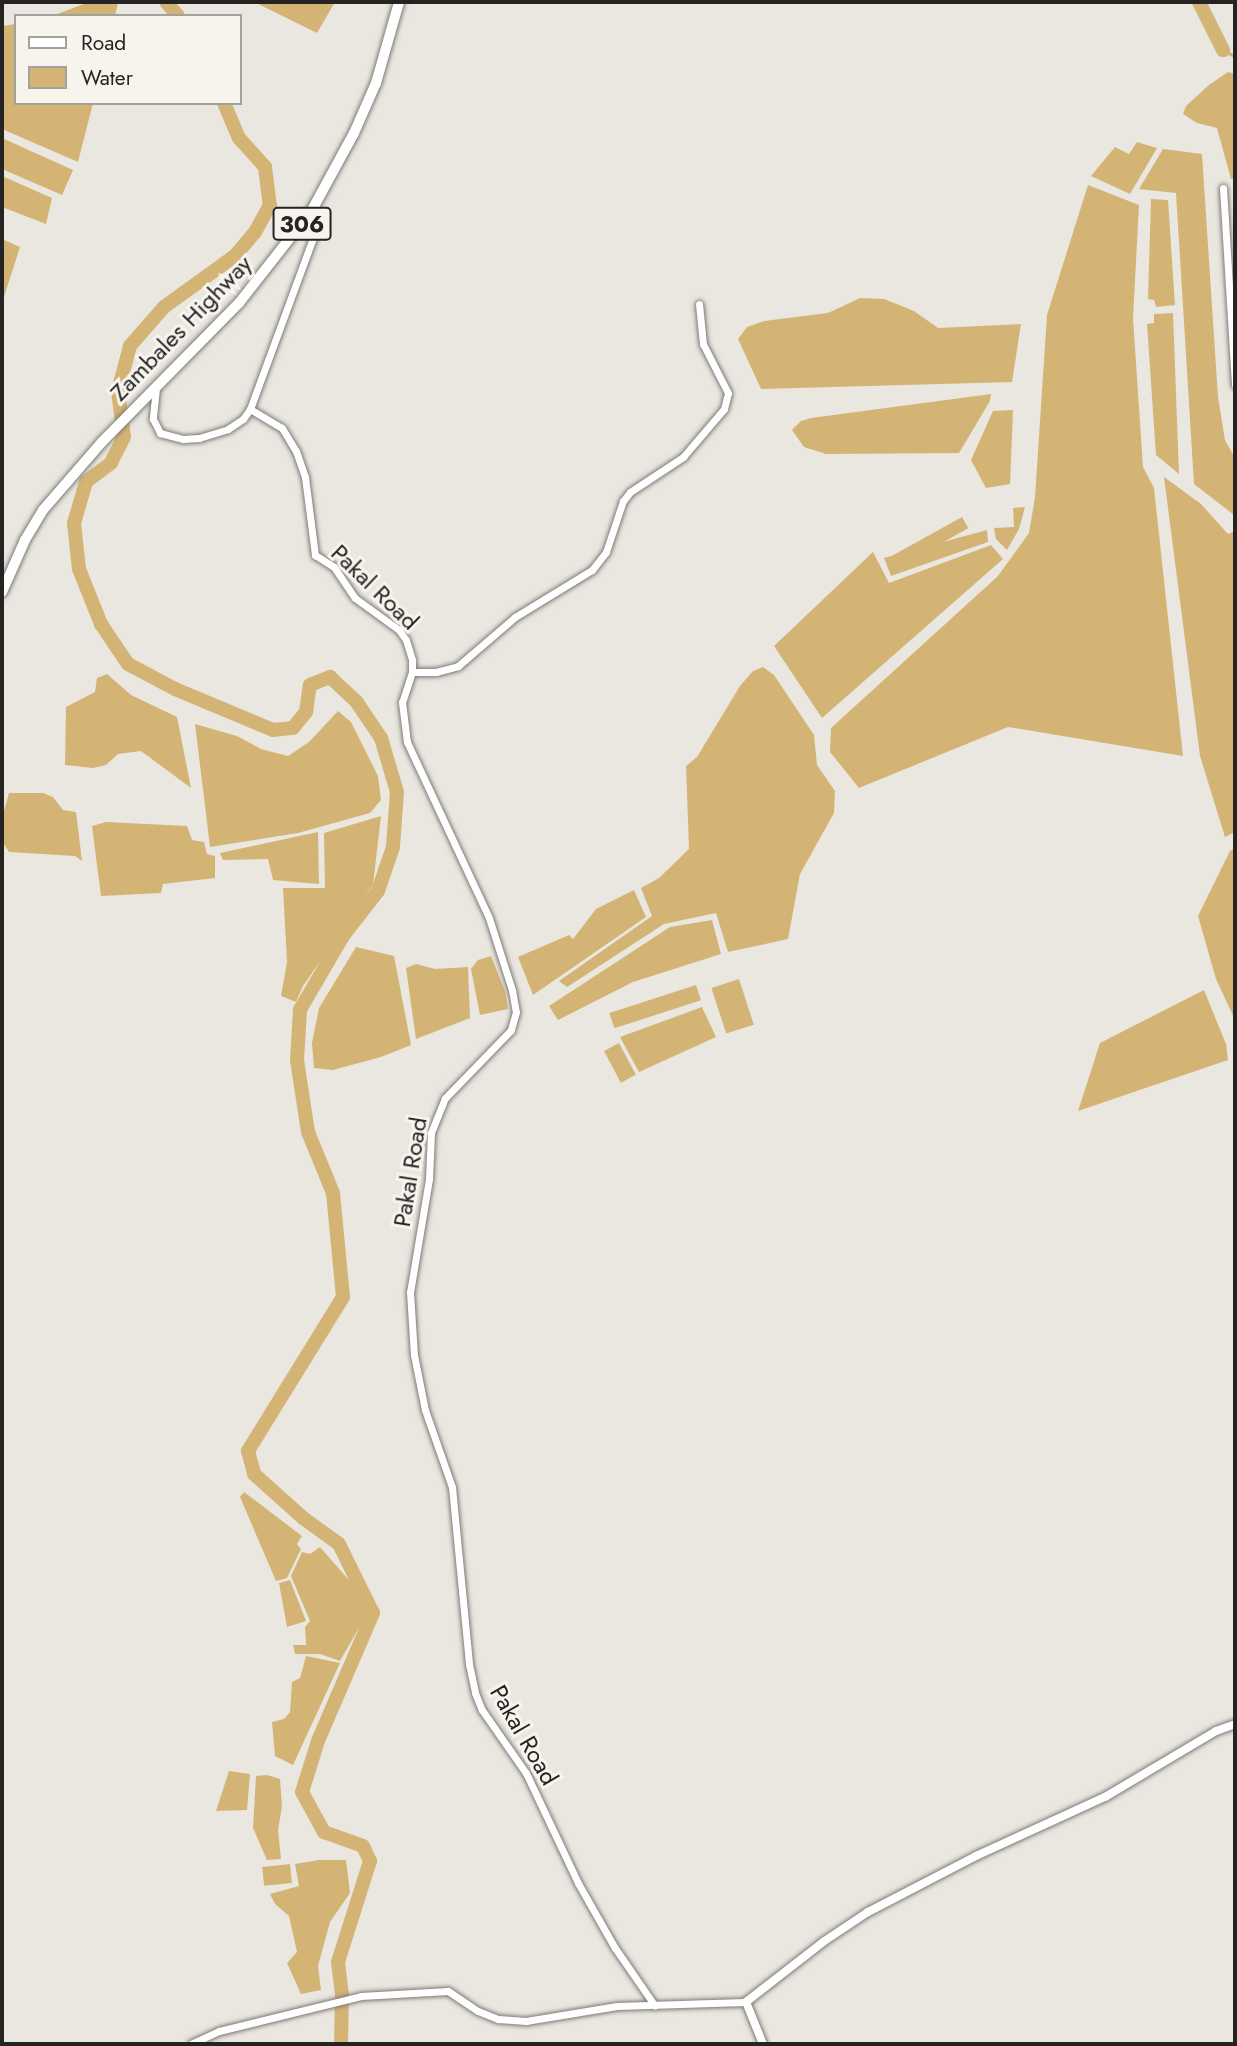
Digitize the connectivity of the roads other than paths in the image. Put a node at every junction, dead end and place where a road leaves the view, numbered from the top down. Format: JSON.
{"nodes":[{"id":1,"x":399,"y":2,"type":"edge"},
{"id":2,"x":1223,"y":188,"type":"dead end"},
{"id":3,"x":312,"y":210,"type":"junction"},
{"id":4,"x":699,"y":304,"type":"dead end"},
{"id":5,"x":157,"y":385,"type":"junction"},
{"id":6,"x":1235,"y":385,"type":"edge"},
{"id":7,"x":250,"y":409,"type":"junction"},
{"id":8,"x":2,"y":592,"type":"edge"},
{"id":9,"x":412,"y":672,"type":"junction"},
{"id":10,"x":1235,"y":1724,"type":"edge"},
{"id":11,"x":746,"y":2002,"type":"junction"},
{"id":12,"x":655,"y":2006,"type":"junction"},
{"id":13,"x":191,"y":2044,"type":"edge"},
{"id":14,"x":763,"y":2044,"type":"edge"}],
"edges":[{"from":1,"to":3,"type":"main road","name":"Zambales Highway","number":"306"},
{"from":2,"to":6,"type":"street"},
{"from":3,"to":5,"type":"main road","name":"Zambales Highway","number":"306"},
{"from":3,"to":7,"type":"street"},
{"from":4,"to":9,"type":"street"},
{"from":5,"to":7,"type":"street"},
{"from":5,"to":8,"type":"main road","name":"Zambales Highway","number":"306"},
{"from":7,"to":9,"type":"street","name":"Pakal Road"},
{"from":9,"to":12,"type":"street","name":"Pakal Road"},
{"from":10,"to":11,"type":"street"},
{"from":11,"to":12,"type":"street"},
{"from":11,"to":14,"type":"street"},
{"from":12,"to":13,"type":"street"}]}
